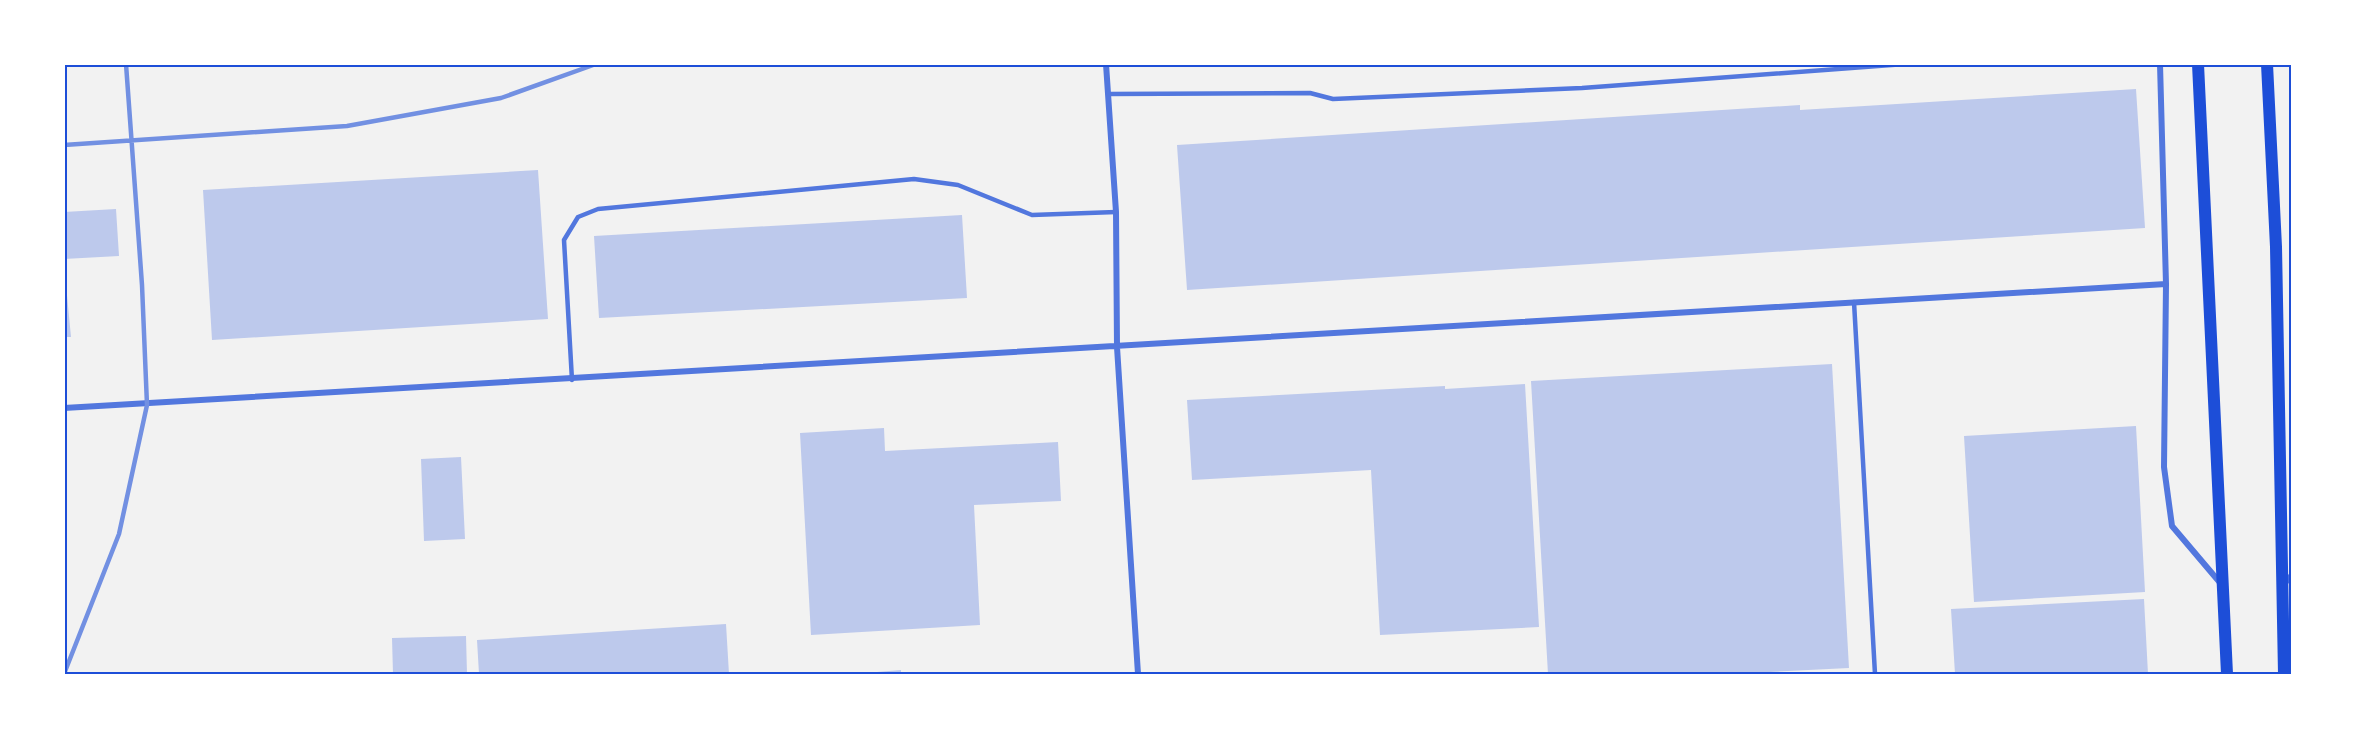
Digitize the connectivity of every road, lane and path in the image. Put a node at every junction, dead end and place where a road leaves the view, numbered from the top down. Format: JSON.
{"nodes":[{"id":1,"x":1106,"y":64,"type":"edge"},
{"id":2,"x":1905,"y":64,"type":"edge"},
{"id":3,"x":2160,"y":64,"type":"edge"},
{"id":4,"x":2198,"y":64,"type":"edge"},
{"id":5,"x":2267,"y":64,"type":"edge"},
{"id":6,"x":1108,"y":94,"type":"junction"},
{"id":7,"x":1116,"y":212,"type":"junction"},
{"id":8,"x":2166,"y":284,"type":"junction"},
{"id":9,"x":1854,"y":302,"type":"junction"},
{"id":10,"x":1117,"y":347,"type":"junction"},
{"id":11,"x":572,"y":380,"type":"junction"},
{"id":12,"x":64,"y":408,"type":"edge"},
{"id":13,"x":2292,"y":575,"type":"edge"},
{"id":14,"x":2283,"y":586,"type":"junction"},
{"id":15,"x":2224,"y":587,"type":"junction"},
{"id":16,"x":1138,"y":675,"type":"edge"},
{"id":17,"x":1875,"y":675,"type":"edge"},
{"id":18,"x":2227,"y":675,"type":"edge"},
{"id":19,"x":2284,"y":675,"type":"edge"}],
"edges":[{"from":1,"to":6,"type":"street"},
{"from":2,"to":6,"type":"lane"},
{"from":3,"to":8,"type":"street"},
{"from":4,"to":15,"type":"main road"},
{"from":5,"to":14,"type":"main road"},
{"from":6,"to":7,"type":"street"},
{"from":7,"to":10,"type":"street"},
{"from":7,"to":11,"type":"lane"},
{"from":8,"to":9,"type":"street"},
{"from":8,"to":15,"type":"street"},
{"from":9,"to":10,"type":"street"},
{"from":9,"to":17,"type":"lane"},
{"from":10,"to":11,"type":"street"},
{"from":10,"to":16,"type":"street"},
{"from":11,"to":12,"type":"street"},
{"from":13,"to":14,"type":"street"},
{"from":14,"to":19,"type":"main road"},
{"from":15,"to":18,"type":"main road"}]}
